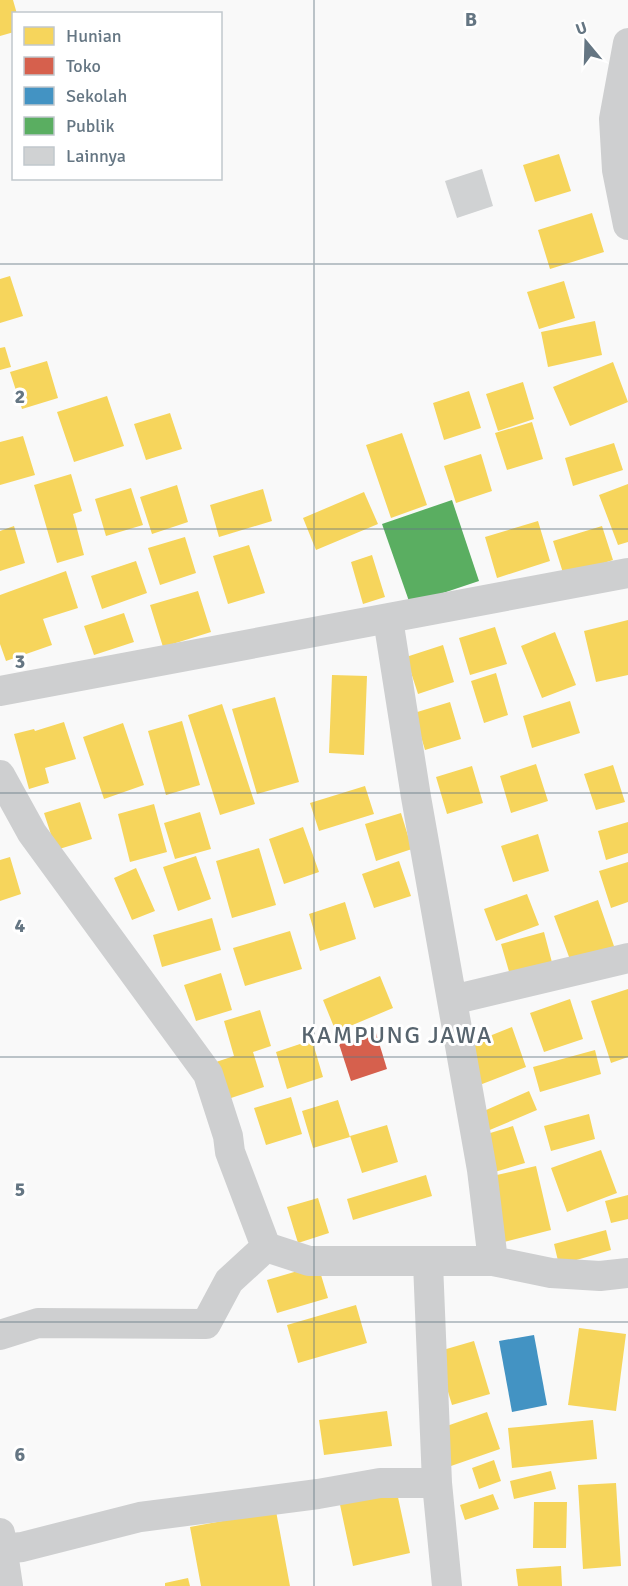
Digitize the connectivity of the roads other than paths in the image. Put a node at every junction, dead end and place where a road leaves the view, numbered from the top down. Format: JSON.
{"nodes":[{"id":1,"x":628,"y":43,"type":"edge"},
{"id":2,"x":628,"y":225,"type":"edge"},
{"id":3,"x":628,"y":573,"type":"edge"},
{"id":4,"x":388,"y":619,"type":"junction"},
{"id":5,"x":0,"y":691,"type":"edge"},
{"id":6,"x":0,"y":775,"type":"edge"},
{"id":7,"x":628,"y":958,"type":"edge"},
{"id":8,"x":452,"y":1000,"type":"junction"},
{"id":9,"x":266,"y":1247,"type":"junction"},
{"id":10,"x":494,"y":1262,"type":"junction"},
{"id":11,"x":428,"y":1263,"type":"junction"},
{"id":12,"x":628,"y":1273,"type":"edge"},
{"id":13,"x":0,"y":1335,"type":"edge"},
{"id":14,"x":437,"y":1483,"type":"junction"},
{"id":15,"x":1,"y":1541,"type":"edge"},
{"id":16,"x":9,"y":1586,"type":"edge"},
{"id":17,"x":447,"y":1586,"type":"edge"}],
"edges":[{"from":1,"to":2,"type":"street"},
{"from":3,"to":4,"type":"street"},
{"from":4,"to":5,"type":"street"},
{"from":4,"to":8,"type":"street"},
{"from":6,"to":9,"type":"street"},
{"from":7,"to":8,"type":"street"},
{"from":8,"to":10,"type":"street"},
{"from":9,"to":11,"type":"street"},
{"from":9,"to":13,"type":"street"},
{"from":10,"to":11,"type":"street"},
{"from":10,"to":12,"type":"street"},
{"from":11,"to":14,"type":"street"},
{"from":14,"to":15,"type":"street"},
{"from":14,"to":17,"type":"street"},
{"from":15,"to":16,"type":"street"}]}
